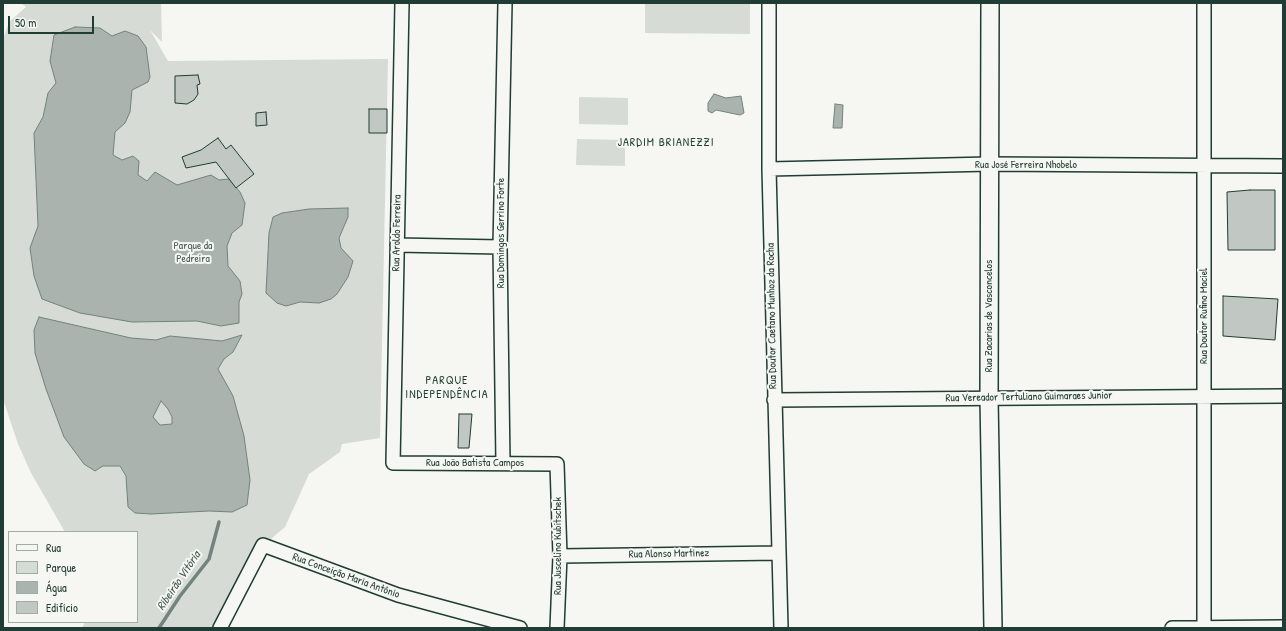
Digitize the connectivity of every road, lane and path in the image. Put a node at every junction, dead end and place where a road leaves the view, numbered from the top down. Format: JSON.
{"nodes":[{"id":1,"x":402,"y":3,"type":"edge"},
{"id":2,"x":505,"y":3,"type":"edge"},
{"id":3,"x":769,"y":3,"type":"edge"},
{"id":4,"x":990,"y":3,"type":"edge"},
{"id":5,"x":1204,"y":3,"type":"edge"},
{"id":6,"x":990,"y":164,"type":"junction"},
{"id":7,"x":1204,"y":166,"type":"junction"},
{"id":8,"x":1283,"y":166,"type":"edge"},
{"id":9,"x":769,"y":169,"type":"junction"},
{"id":10,"x":397,"y":245,"type":"junction"},
{"id":11,"x":500,"y":247,"type":"junction"},
{"id":12,"x":1204,"y":396,"type":"junction"},
{"id":13,"x":1283,"y":396,"type":"edge"},
{"id":14,"x":989,"y":398,"type":"junction"},
{"id":15,"x":774,"y":400,"type":"junction"},
{"id":16,"x":393,"y":463,"type":"joint"},
{"id":17,"x":503,"y":463,"type":"junction"},
{"id":18,"x":557,"y":464,"type":"joint"},
{"id":19,"x":779,"y":553,"type":"junction"},
{"id":20,"x":560,"y":556,"type":"junction"},
{"id":21,"x":220,"y":628,"type":"edge"},
{"id":22,"x":520,"y":628,"type":"edge"},
{"id":23,"x":557,"y":628,"type":"edge"},
{"id":24,"x":781,"y":628,"type":"edge"},
{"id":25,"x":993,"y":628,"type":"edge"},
{"id":26,"x":1172,"y":628,"type":"edge"},
{"id":27,"x":1204,"y":628,"type":"edge"},
{"id":28,"x":1283,"y":628,"type":"edge"}],
"edges":[{"from":1,"to":10,"type":"street","name":"Rua Aroldo Ferreira"},
{"from":2,"to":11,"type":"street","name":"Rua Domingos Gerrino Forte"},
{"from":3,"to":9,"type":"street","name":"Rua Doutor Caetano Munhoz da Rocha"},
{"from":4,"to":6,"type":"street","name":"Rua Zacarias de Vasconcelos"},
{"from":5,"to":7,"type":"street","name":"Rua Doutor Rufino Maciel"},
{"from":6,"to":7,"type":"street","name":"Rua José Ferreira Nhobelo"},
{"from":6,"to":9,"type":"street","name":"Rua José Ferreira Nhobelo"},
{"from":6,"to":14,"type":"street","name":"Rua Zacarias de Vasconcelos"},
{"from":7,"to":8,"type":"street","name":"Rua José Ferreira Nhobelo"},
{"from":7,"to":12,"type":"street","name":"Rua Doutor Rufino Maciel"},
{"from":9,"to":15,"type":"street","name":"Rua Doutor Caetano Munhoz da Rocha"},
{"from":10,"to":11,"type":"street"},
{"from":10,"to":16,"type":"street","name":"Rua Aroldo Ferreira"},
{"from":11,"to":17,"type":"street","name":"Rua Domingos Gerrino Forte"},
{"from":12,"to":13,"type":"street","name":"Rua Vereador Tertuliano Guimaraes Junior"},
{"from":12,"to":14,"type":"street","name":"Rua Vereador Tertuliano Guimaraes Junior"},
{"from":12,"to":27,"type":"street","name":"Rua Doutor Rufino Maciel"},
{"from":14,"to":15,"type":"street","name":"Rua Vereador Tertuliano Guimaraes Junior"},
{"from":14,"to":25,"type":"street","name":"Rua Zacarias de Vasconcelos"},
{"from":15,"to":19,"type":"street","name":"Rua Doutor Caetano Munhoz da Rocha"},
{"from":16,"to":17,"type":"street","name":"Rua João Batista Campos"},
{"from":17,"to":18,"type":"street","name":"Rua João Batista Campos"},
{"from":18,"to":20,"type":"street","name":"Rua Juscelino Kubitschek"},
{"from":19,"to":20,"type":"street","name":"Rua Alonso Martinez"},
{"from":19,"to":24,"type":"street","name":"Rua Doutor Caetano Munhoz da Rocha"},
{"from":20,"to":23,"type":"street","name":"Rua Juscelino Kubitschek"},
{"from":21,"to":22,"type":"street","name":"Rua Conceição Maria Antônio"},
{"from":26,"to":27,"type":"street"},
{"from":27,"to":28,"type":"street"}]}
